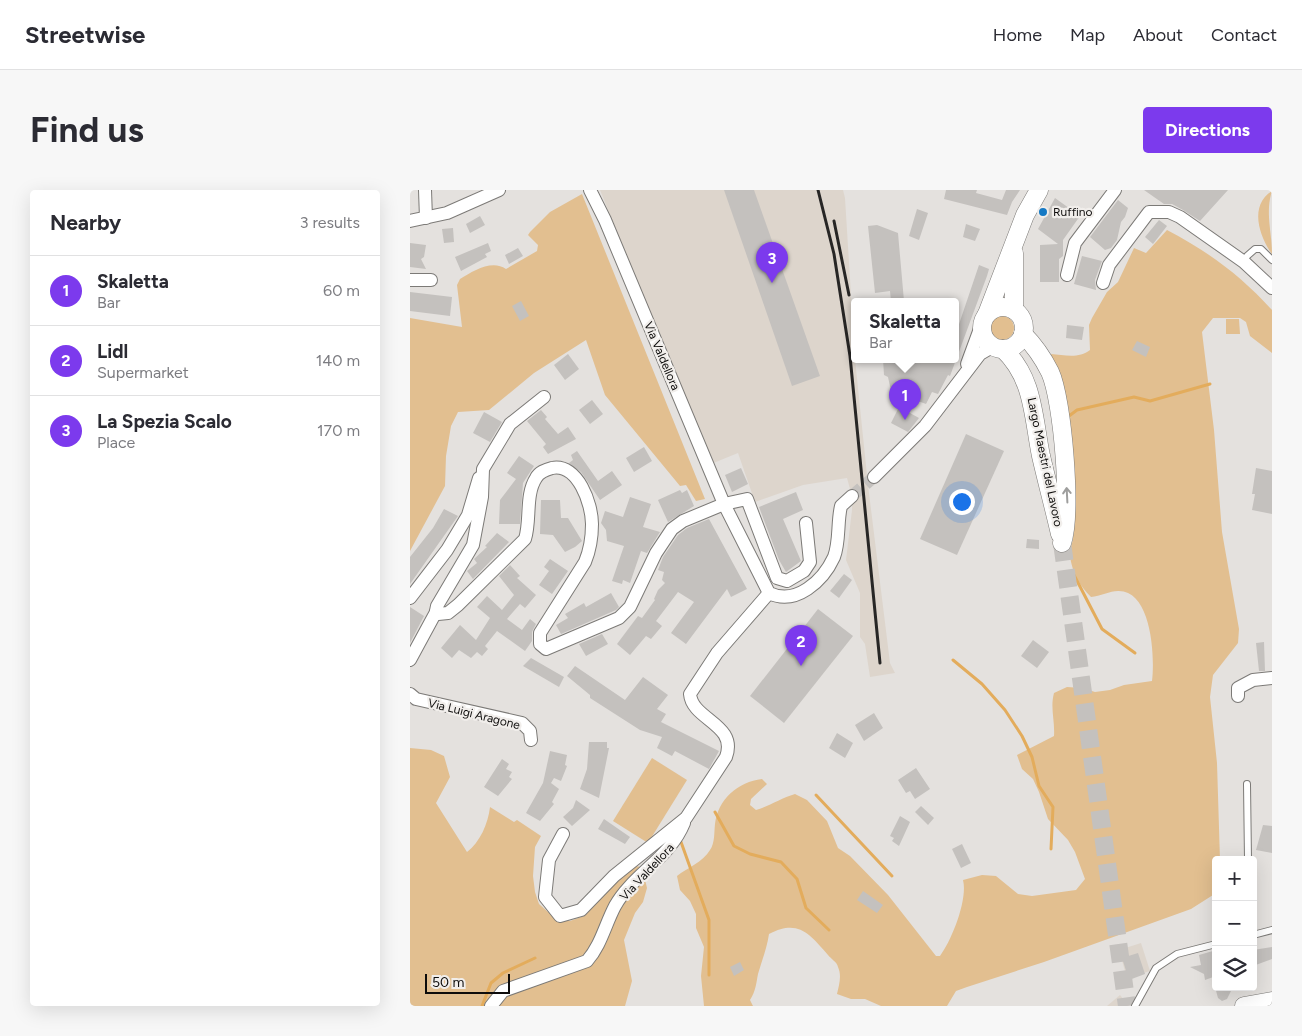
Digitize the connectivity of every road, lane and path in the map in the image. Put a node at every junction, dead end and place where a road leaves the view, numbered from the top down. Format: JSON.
{"nodes":[{"id":1,"x":425,"y":190,"type":"edge"},
{"id":2,"x":499,"y":190,"type":"edge"},
{"id":3,"x":590,"y":190,"type":"edge"},
{"id":4,"x":598,"y":190,"type":"edge"},
{"id":5,"x":1039,"y":190,"type":"edge"},
{"id":6,"x":1115,"y":190,"type":"edge"},
{"id":7,"x":599,"y":208,"type":"junction"},
{"id":8,"x":426,"y":218,"type":"junction"},
{"id":9,"x":410,"y":221,"type":"edge"},
{"id":10,"x":1014,"y":242,"type":"junction"},
{"id":11,"x":1272,"y":260,"type":"edge"},
{"id":12,"x":1244,"y":262,"type":"junction"},
{"id":13,"x":1067,"y":275,"type":"dead end"},
{"id":14,"x":410,"y":280,"type":"edge"},
{"id":15,"x":431,"y":280,"type":"dead end"},
{"id":16,"x":1103,"y":283,"type":"dead end"},
{"id":17,"x":1272,"y":288,"type":"edge"},
{"id":18,"x":1014,"y":310,"type":"junction"},
{"id":19,"x":984,"y":320,"type":"junction"},
{"id":20,"x":1023,"y":334,"type":"junction"},
{"id":21,"x":997,"y":348,"type":"junction"},
{"id":22,"x":962,"y":376,"type":"junction"},
{"id":23,"x":544,"y":397,"type":"dead end"},
{"id":24,"x":483,"y":469,"type":"junction"},
{"id":25,"x":874,"y":477,"type":"tunnel mouth"},
{"id":26,"x":852,"y":496,"type":"tunnel mouth"},
{"id":27,"x":724,"y":504,"type":"junction"},
{"id":28,"x":806,"y":523,"type":"dead end"},
{"id":29,"x":769,"y":594,"type":"junction"},
{"id":30,"x":410,"y":598,"type":"edge"},
{"id":31,"x":436,"y":612,"type":"junction"},
{"id":32,"x":410,"y":660,"type":"edge"},
{"id":33,"x":1272,"y":678,"type":"edge"},
{"id":34,"x":410,"y":694,"type":"edge"},
{"id":35,"x":1238,"y":696,"type":"dead end"},
{"id":36,"x":531,"y":740,"type":"dead end"},
{"id":37,"x":1247,"y":784,"type":"dead end"},
{"id":38,"x":686,"y":818,"type":"junction"},
{"id":39,"x":563,"y":834,"type":"dead end"},
{"id":40,"x":1248,"y":856,"type":"edge"},
{"id":41,"x":1272,"y":930,"type":"edge"},
{"id":42,"x":1257,"y":934,"type":"edge"},
{"id":43,"x":1212,"y":945,"type":"edge"},
{"id":44,"x":1272,"y":1001,"type":"edge"},
{"id":45,"x":491,"y":1006,"type":"edge"},
{"id":46,"x":1135,"y":1006,"type":"edge"},
{"id":47,"x":1244,"y":1006,"type":"edge"}],
"edges":[{"from":1,"to":8,"type":"street"},
{"from":2,"to":8,"type":"street"},
{"from":3,"to":7,"type":"street","name":"Via Valdellora"},
{"from":4,"to":7,"type":"street","name":"Via Valdellora"},
{"from":5,"to":10,"type":"street"},
{"from":6,"to":13,"type":"street"},
{"from":7,"to":27,"type":"street","name":"Via Valdellora"},
{"from":8,"to":9,"type":"street"},
{"from":10,"to":18,"type":"street"},
{"from":10,"to":19,"type":"street"},
{"from":11,"to":12,"type":"lane"},
{"from":12,"to":16,"type":"street"},
{"from":12,"to":17,"type":"street"},
{"from":14,"to":15,"type":"street"},
{"from":18,"to":19,"type":"street"},
{"from":18,"to":20,"type":"street","name":"Largo Maestri del Lavoro"},
{"from":19,"to":21,"type":"street","name":"Largo Maestri del Lavoro"},
{"from":19,"to":22,"type":"street"},
{"from":20,"to":21,"type":"street"},
{"from":21,"to":20,"type":"street","name":"Largo Maestri del Lavoro","one_way":true},
{"from":21,"to":22,"type":"street"},
{"from":22,"to":25,"type":"street"},
{"from":23,"to":24,"type":"street"},
{"from":24,"to":30,"type":"street"},
{"from":24,"to":31,"type":"street"},
{"from":26,"to":29,"type":"street"},
{"from":27,"to":28,"type":"street"},
{"from":27,"to":29,"type":"street","name":"Via Valdellora"},
{"from":27,"to":31,"type":"street"},
{"from":29,"to":38,"type":"street","name":"Via Valdellora"},
{"from":31,"to":32,"type":"street"},
{"from":33,"to":35,"type":"street"},
{"from":34,"to":36,"type":"street","name":"Via Luigi Aragone"},
{"from":37,"to":40,"type":"lane"},
{"from":38,"to":39,"type":"street","name":"Via Valdellora"},
{"from":38,"to":45,"type":"street","name":"Via Valdellora"},
{"from":41,"to":42,"type":"lane"},
{"from":43,"to":46,"type":"lane"},
{"from":44,"to":47,"type":"street"}]}
